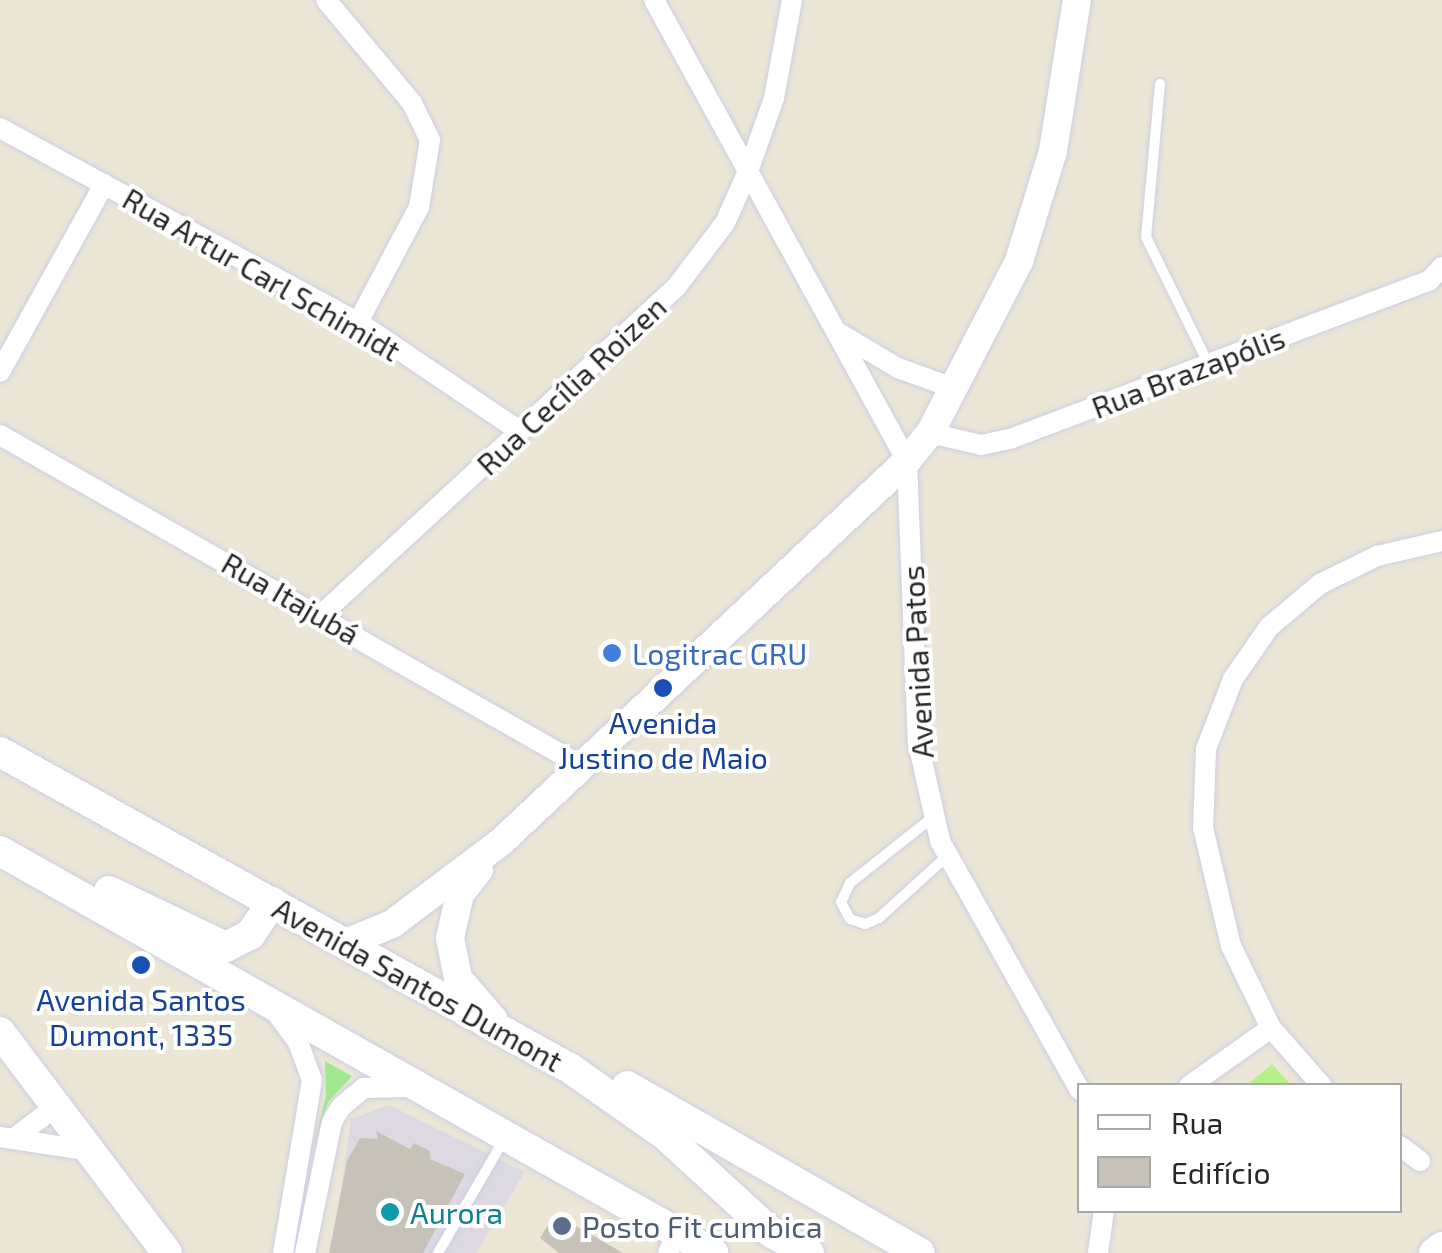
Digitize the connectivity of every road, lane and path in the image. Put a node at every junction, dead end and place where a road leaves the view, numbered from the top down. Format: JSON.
{"nodes":[{"id":1,"x":326,"y":0,"type":"edge"},
{"id":2,"x":654,"y":0,"type":"edge"},
{"id":3,"x":792,"y":0,"type":"edge"},
{"id":4,"x":1077,"y":0,"type":"edge"},
{"id":5,"x":1160,"y":84,"type":"dead end"},
{"id":6,"x":0,"y":128,"type":"edge"},
{"id":7,"x":749,"y":169,"type":"junction"},
{"id":8,"x":104,"y":184,"type":"junction"},
{"id":9,"x":1442,"y":270,"type":"edge"},
{"id":10,"x":358,"y":322,"type":"junction"},
{"id":11,"x":837,"y":332,"type":"junction"},
{"id":12,"x":1208,"y":364,"type":"junction"},
{"id":13,"x":0,"y":372,"type":"edge"},
{"id":14,"x":956,"y":389,"type":"junction"},
{"id":15,"x":518,"y":430,"type":"junction"},
{"id":16,"x":930,"y":433,"type":"junction"},
{"id":17,"x":0,"y":435,"type":"edge"},
{"id":18,"x":907,"y":461,"type":"junction"},
{"id":19,"x":1442,"y":542,"type":"edge"},
{"id":20,"x":322,"y":614,"type":"junction"},
{"id":21,"x":0,"y":752,"type":"edge"},
{"id":22,"x":580,"y":766,"type":"junction"},
{"id":23,"x":933,"y":817,"type":"junction"},
{"id":24,"x":502,"y":841,"type":"junction"},
{"id":25,"x":0,"y":848,"type":"edge"},
{"id":26,"x":946,"y":857,"type":"junction"},
{"id":27,"x":272,"y":902,"type":"junction"},
{"id":28,"x":343,"y":944,"type":"junction"},
{"id":29,"x":272,"y":1006,"type":"junction"},
{"id":30,"x":499,"y":1025,"type":"junction"},
{"id":31,"x":1271,"y":1028,"type":"junction"},
{"id":32,"x":0,"y":1032,"type":"edge"},
{"id":33,"x":571,"y":1069,"type":"junction"},
{"id":34,"x":1193,"y":1083,"type":"edge"},
{"id":35,"x":1319,"y":1083,"type":"edge"},
{"id":36,"x":1077,"y":1085,"type":"edge"},
{"id":37,"x":417,"y":1088,"type":"junction"},
{"id":38,"x":58,"y":1105,"type":"junction"},
{"id":39,"x":7,"y":1138,"type":"edge"},
{"id":40,"x":506,"y":1138,"type":"junction"},
{"id":41,"x":1402,"y":1148,"type":"edge"},
{"id":42,"x":95,"y":1152,"type":"junction"},
{"id":43,"x":1420,"y":1161,"type":"dead end"},
{"id":44,"x":1104,"y":1213,"type":"edge"},
{"id":45,"x":672,"y":1243,"type":"edge"},
{"id":46,"x":1442,"y":1247,"type":"edge"},
{"id":47,"x":167,"y":1253,"type":"edge"},
{"id":48,"x":283,"y":1253,"type":"edge"},
{"id":49,"x":305,"y":1253,"type":"edge"},
{"id":50,"x":438,"y":1253,"type":"edge"},
{"id":51,"x":713,"y":1253,"type":"edge"},
{"id":52,"x":809,"y":1253,"type":"edge"},
{"id":53,"x":920,"y":1253,"type":"edge"},
{"id":54,"x":1098,"y":1253,"type":"edge"},
{"id":55,"x":1434,"y":1253,"type":"edge"}],
"edges":[{"from":1,"to":10,"type":"street"},
{"from":2,"to":7,"type":"street","name":"Avenida Patos"},
{"from":3,"to":7,"type":"street","name":"Rua Cecília Roizen"},
{"from":4,"to":14,"type":"street"},
{"from":5,"to":12,"type":"lane"},
{"from":6,"to":8,"type":"street","name":"Rua Artur Carl Schimidt"},
{"from":7,"to":11,"type":"street","name":"Avenida Patos"},
{"from":7,"to":15,"type":"street","name":"Rua Cecília Roizen"},
{"from":8,"to":10,"type":"street","name":"Rua Artur Carl Schimidt"},
{"from":8,"to":13,"type":"street"},
{"from":9,"to":12,"type":"street","name":"Rua Brazapólis"},
{"from":10,"to":15,"type":"street","name":"Rua Artur Carl Schimidt"},
{"from":11,"to":14,"type":"street"},
{"from":11,"to":18,"type":"street","name":"Avenida Patos"},
{"from":12,"to":16,"type":"street","name":"Rua Brazapólis"},
{"from":14,"to":16,"type":"street"},
{"from":15,"to":20,"type":"street","name":"Rua Cecília Roizen"},
{"from":16,"to":18,"type":"street"},
{"from":17,"to":20,"type":"street","name":"Rua Itajubá"},
{"from":18,"to":22,"type":"street"},
{"from":18,"to":23,"type":"street","name":"Avenida Patos"},
{"from":19,"to":31,"type":"street"},
{"from":20,"to":22,"type":"street","name":"Rua Itajubá"},
{"from":21,"to":27,"type":"main road","name":"Avenida Santos Dumont"},
{"from":22,"to":24,"type":"street"},
{"from":23,"to":26,"type":"street","name":"Avenida Patos"},
{"from":23,"to":26,"type":"lane"},
{"from":24,"to":28,"type":"street"},
{"from":24,"to":30,"type":"street"},
{"from":25,"to":27,"type":"main road"},
{"from":25,"to":29,"type":"main road"},
{"from":26,"to":36,"type":"street","name":"Avenida Patos"},
{"from":27,"to":28,"type":"main road","name":"Avenida Santos Dumont"},
{"from":28,"to":30,"type":"main road","name":"Avenida Santos Dumont"},
{"from":29,"to":37,"type":"main road"},
{"from":29,"to":48,"type":"street"},
{"from":30,"to":33,"type":"main road","name":"Avenida Santos Dumont"},
{"from":31,"to":34,"type":"street"},
{"from":31,"to":35,"type":"street"},
{"from":32,"to":38,"type":"main road"},
{"from":33,"to":52,"type":"main road","name":"Avenida Santos Dumont"},
{"from":33,"to":53,"type":"main road"},
{"from":37,"to":40,"type":"main road"},
{"from":37,"to":49,"type":"street"},
{"from":38,"to":39,"type":"street"},
{"from":38,"to":42,"type":"main road"},
{"from":39,"to":42,"type":"street"},
{"from":40,"to":45,"type":"main road"},
{"from":40,"to":50,"type":"lane"},
{"from":41,"to":43,"type":"street"},
{"from":42,"to":47,"type":"main road"},
{"from":44,"to":54,"type":"street"},
{"from":45,"to":51,"type":"main road"},
{"from":46,"to":55,"type":"main road"}]}
